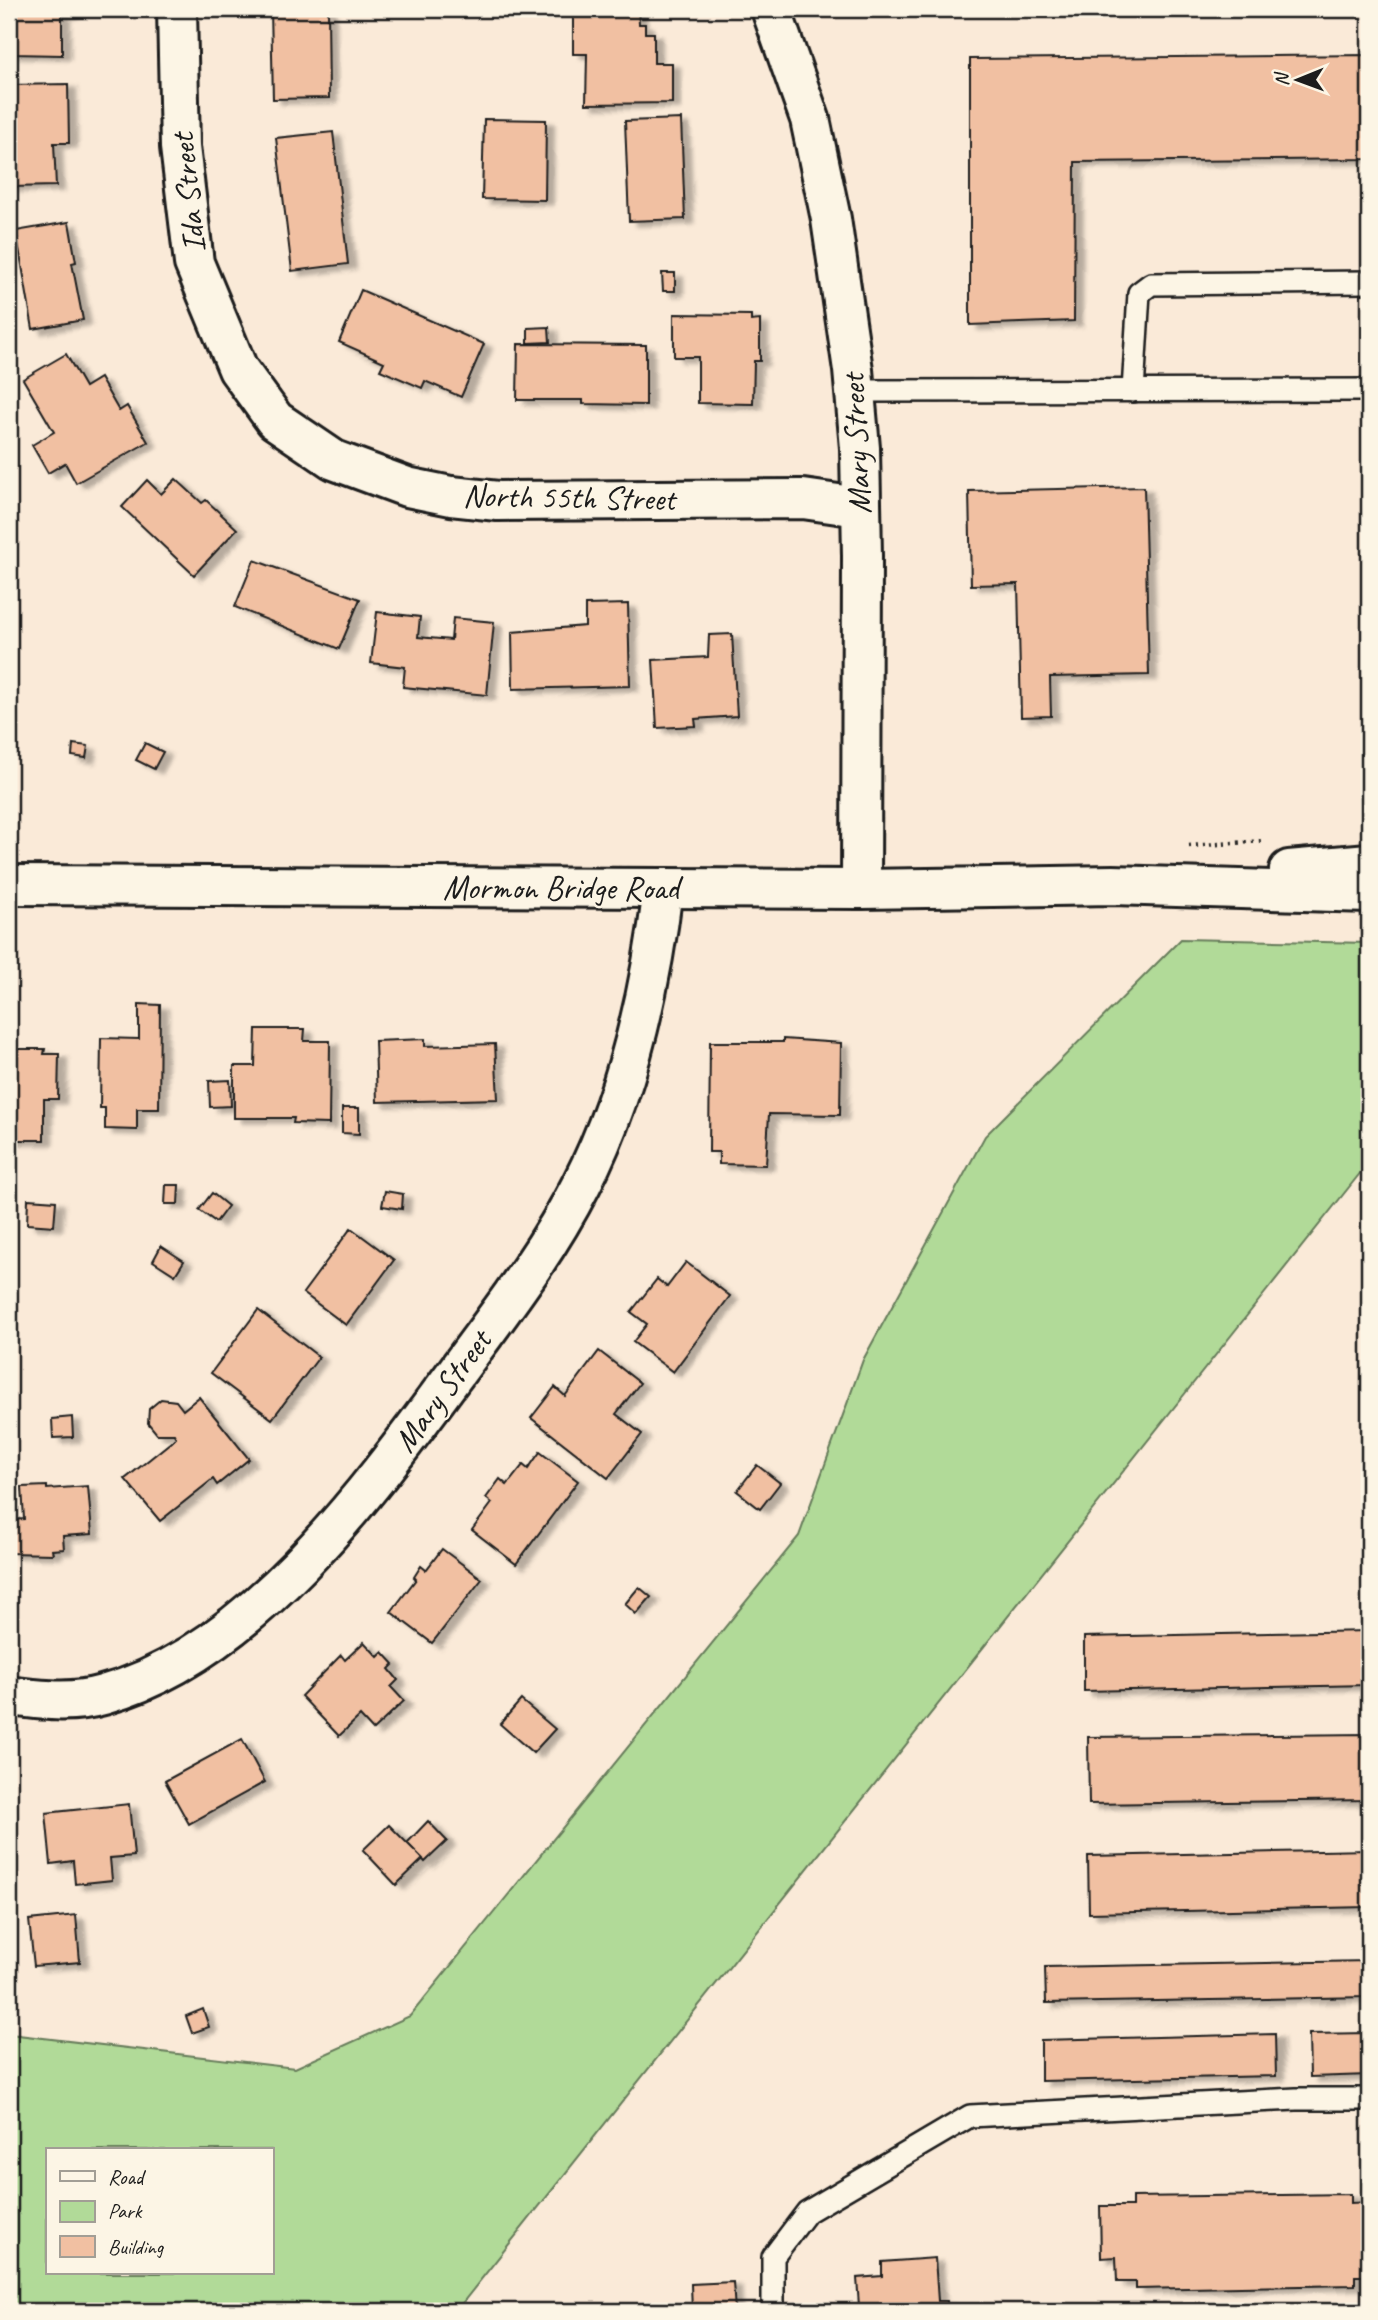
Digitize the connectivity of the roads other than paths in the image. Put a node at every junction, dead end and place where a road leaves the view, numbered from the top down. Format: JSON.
{"nodes":[{"id":1,"x":177,"y":9,"type":"edge"},
{"id":2,"x":771,"y":9,"type":"edge"},
{"id":3,"x":1369,"y":282,"type":"edge"},
{"id":4,"x":238,"y":369,"type":"joint"},
{"id":5,"x":1133,"y":390,"type":"junction"},
{"id":6,"x":1369,"y":390,"type":"edge"},
{"id":7,"x":855,"y":391,"type":"junction"},
{"id":8,"x":859,"y":507,"type":"junction"},
{"id":9,"x":1369,"y":863,"type":"edge"},
{"id":10,"x":9,"y":885,"type":"edge"},
{"id":11,"x":1113,"y":885,"type":"junction"},
{"id":12,"x":663,"y":889,"type":"junction"},
{"id":13,"x":861,"y":889,"type":"junction"},
{"id":14,"x":1369,"y":893,"type":"edge"},
{"id":15,"x":9,"y":1696,"type":"edge"},
{"id":16,"x":1369,"y":2099,"type":"edge"},
{"id":17,"x":773,"y":2311,"type":"edge"}],
"edges":[{"from":1,"to":4,"type":"street","name":"Ida Street"},
{"from":2,"to":7,"type":"street","name":"Mary Street"},
{"from":3,"to":5,"type":"lane"},
{"from":4,"to":8,"type":"street","name":"North 55th Street"},
{"from":5,"to":6,"type":"lane"},
{"from":5,"to":7,"type":"lane"},
{"from":7,"to":8,"type":"street","name":"Mary Street"},
{"from":8,"to":13,"type":"street","name":"Mary Street"},
{"from":9,"to":11,"type":"street","name":"Mormon Bridge Road"},
{"from":10,"to":12,"type":"street","name":"Mormon Bridge Road"},
{"from":11,"to":13,"type":"street","name":"Mormon Bridge Road"},
{"from":11,"to":14,"type":"street","name":"Mormon Bridge Road"},
{"from":12,"to":13,"type":"street","name":"Mormon Bridge Road"},
{"from":12,"to":15,"type":"street","name":"Mary Street"},
{"from":16,"to":17,"type":"lane"}]}
